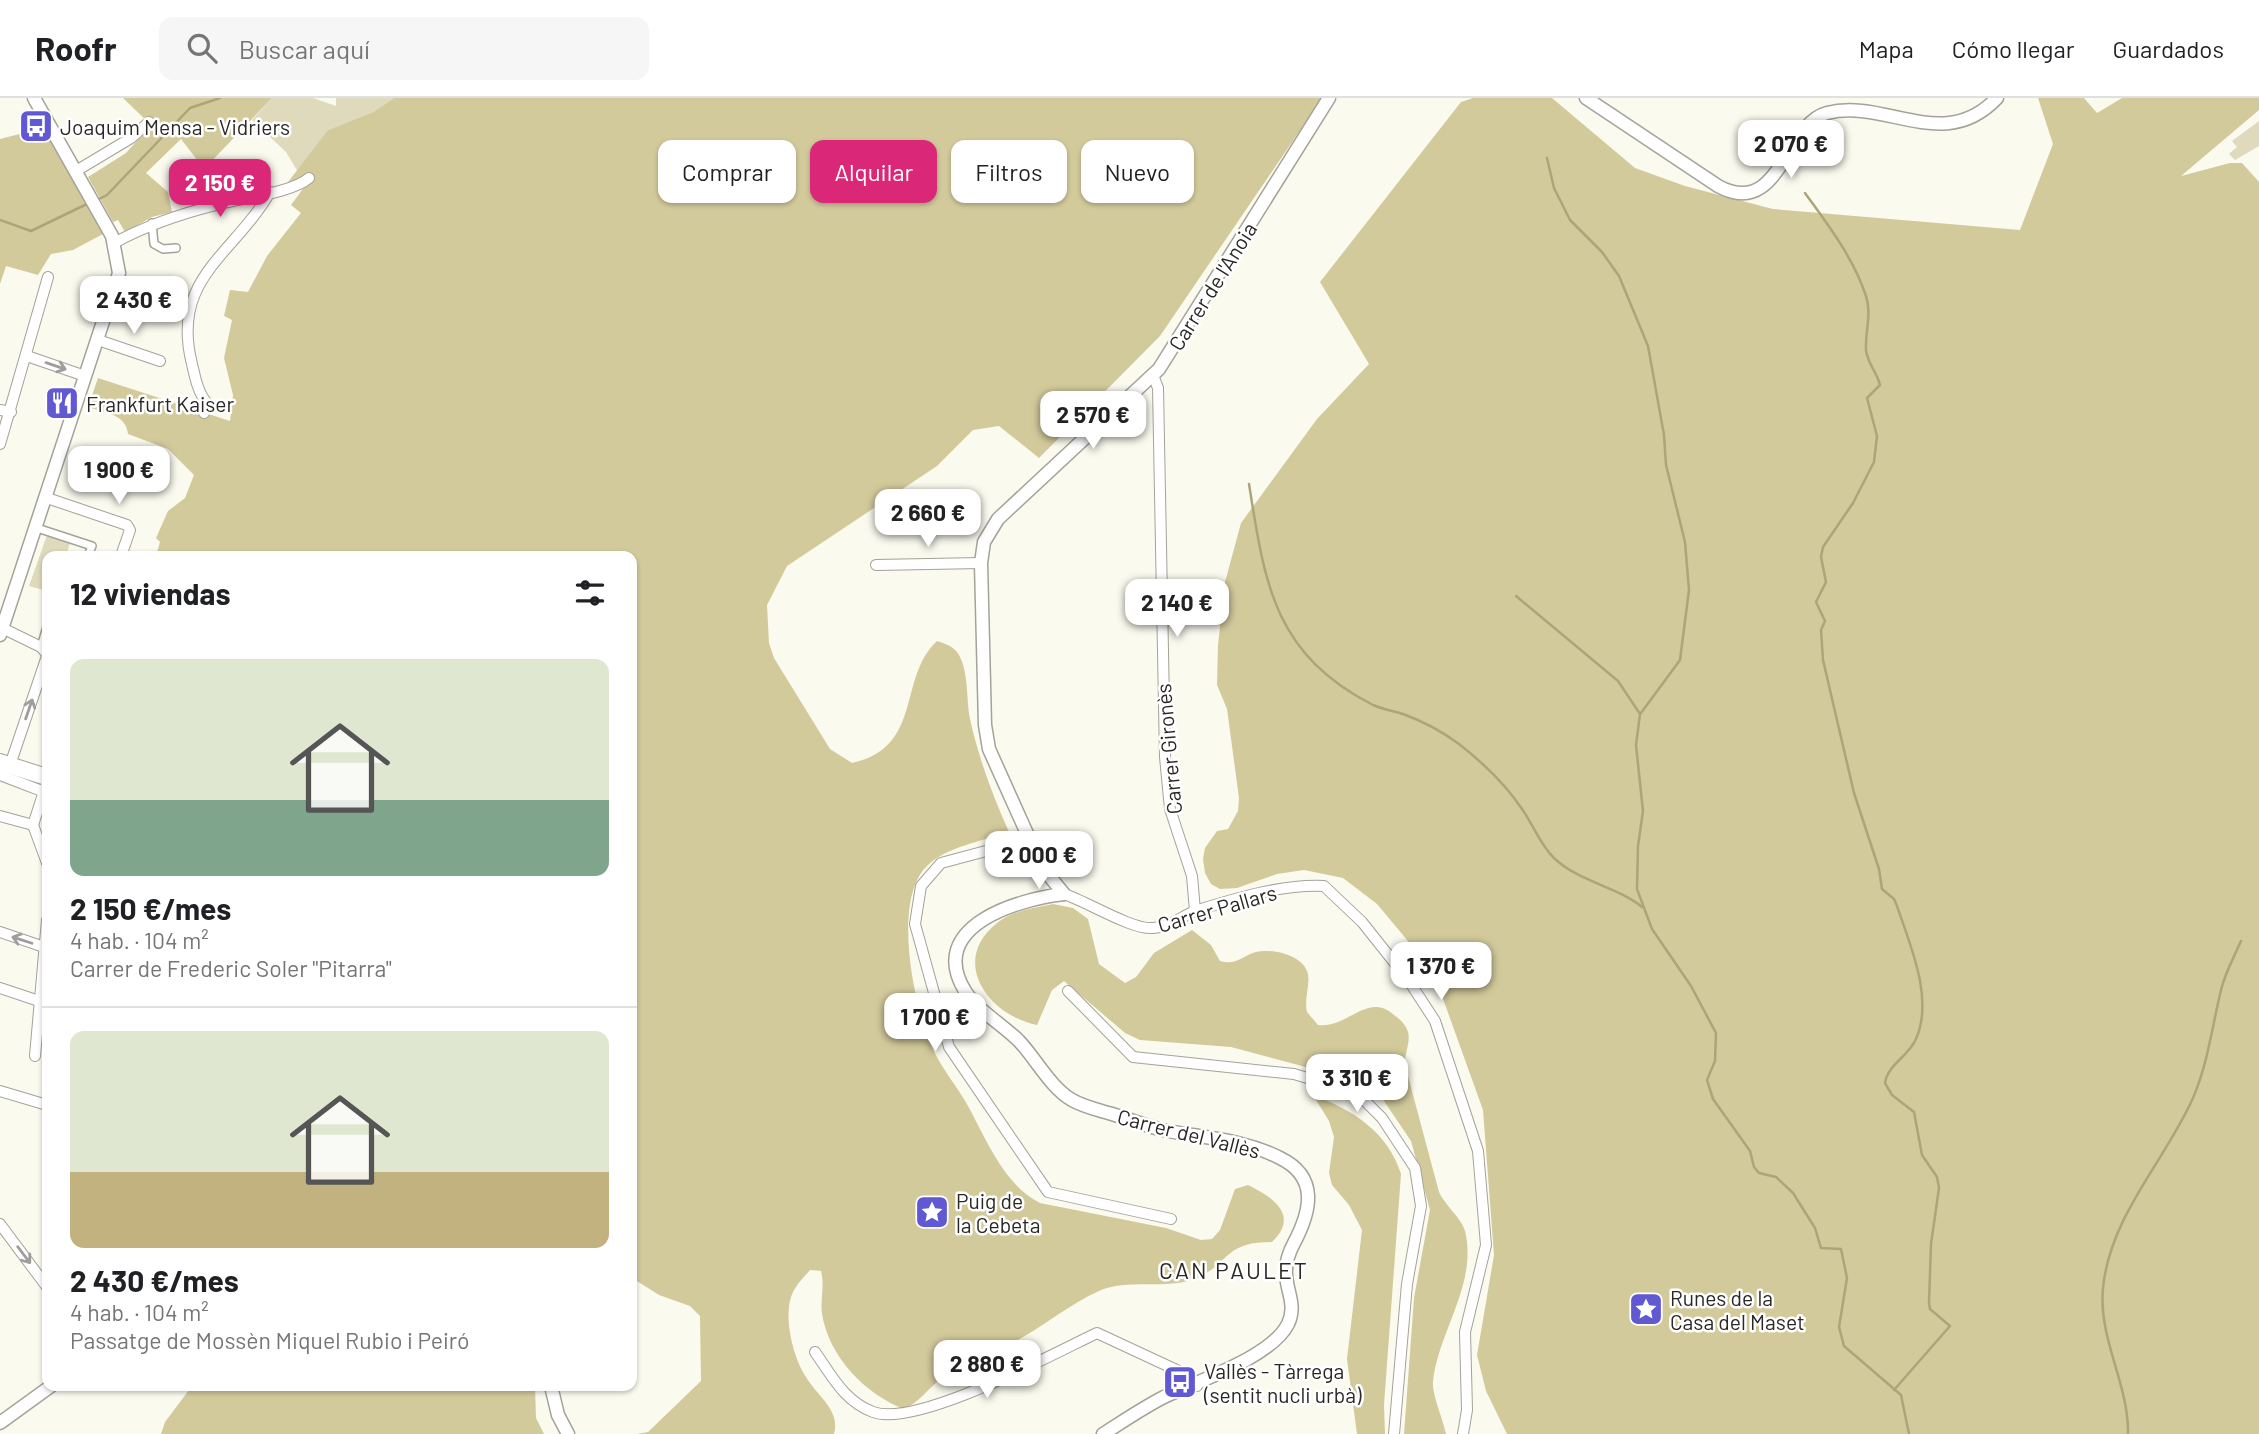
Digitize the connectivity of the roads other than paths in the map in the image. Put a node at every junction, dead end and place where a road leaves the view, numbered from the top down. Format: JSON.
{"nodes":[{"id":1,"x":34,"y":98,"type":"edge"},
{"id":2,"x":1329,"y":98,"type":"edge"},
{"id":3,"x":1586,"y":98,"type":"edge"},
{"id":4,"x":1997,"y":98,"type":"edge"},
{"id":5,"x":149,"y":122,"type":"dead end"},
{"id":6,"x":78,"y":176,"type":"junction"},
{"id":7,"x":309,"y":178,"type":"dead end"},
{"id":8,"x":270,"y":192,"type":"junction"},
{"id":9,"x":152,"y":223,"type":"junction"},
{"id":10,"x":114,"y":243,"type":"junction"},
{"id":11,"x":176,"y":248,"type":"dead end"},
{"id":12,"x":48,"y":277,"type":"dead end"},
{"id":13,"x":98,"y":340,"type":"junction"},
{"id":14,"x":27,"y":356,"type":"junction"},
{"id":15,"x":160,"y":361,"type":"dead end"},
{"id":16,"x":1153,"y":375,"type":"junction"},
{"id":17,"x":85,"y":376,"type":"junction"},
{"id":18,"x":0,"y":410,"type":"edge"},
{"id":19,"x":11,"y":412,"type":"junction"},
{"id":20,"x":204,"y":413,"type":"dead end"},
{"id":21,"x":1,"y":440,"type":"edge"},
{"id":22,"x":47,"y":498,"type":"junction"},
{"id":23,"x":37,"y":528,"type":"junction"},
{"id":24,"x":90,"y":551,"type":"edge"},
{"id":25,"x":123,"y":551,"type":"edge"},
{"id":26,"x":981,"y":563,"type":"junction"},
{"id":27,"x":876,"y":565,"type":"dead end"},
{"id":28,"x":1,"y":630,"type":"edge"},
{"id":29,"x":42,"y":650,"type":"edge"},
{"id":30,"x":42,"y":677,"type":"edge"},
{"id":31,"x":0,"y":758,"type":"edge"},
{"id":32,"x":11,"y":762,"type":"junction"},
{"id":33,"x":0,"y":767,"type":"edge"},
{"id":34,"x":0,"y":775,"type":"edge"},
{"id":35,"x":42,"y":782,"type":"edge"},
{"id":36,"x":42,"y":782,"type":"edge"},
{"id":37,"x":42,"y":783,"type":"edge"},
{"id":38,"x":42,"y":791,"type":"edge"},
{"id":39,"x":0,"y":816,"type":"edge"},
{"id":40,"x":33,"y":825,"type":"junction"},
{"id":41,"x":1031,"y":839,"type":"junction"},
{"id":42,"x":42,"y":849,"type":"edge"},
{"id":43,"x":1042,"y":867,"type":"junction"},
{"id":44,"x":1064,"y":894,"type":"junction"},
{"id":45,"x":1034,"y":900,"type":"junction"},
{"id":46,"x":1195,"y":911,"type":"junction"},
{"id":47,"x":0,"y":932,"type":"edge"},
{"id":48,"x":42,"y":946,"type":"edge"},
{"id":49,"x":0,"y":988,"type":"edge"},
{"id":50,"x":1068,"y":991,"type":"dead end"},
{"id":51,"x":42,"y":996,"type":"edge"},
{"id":52,"x":35,"y":1056,"type":"dead end"},
{"id":53,"x":0,"y":1091,"type":"edge"},
{"id":54,"x":42,"y":1104,"type":"edge"},
{"id":55,"x":1171,"y":1219,"type":"dead end"},
{"id":56,"x":0,"y":1224,"type":"edge"},
{"id":57,"x":42,"y":1280,"type":"edge"},
{"id":58,"x":815,"y":1352,"type":"dead end"},
{"id":59,"x":1197,"y":1385,"type":"junction"},
{"id":60,"x":44,"y":1391,"type":"edge"},
{"id":61,"x":552,"y":1391,"type":"edge"},
{"id":62,"x":0,"y":1423,"type":"edge"},
{"id":63,"x":568,"y":1434,"type":"edge"},
{"id":64,"x":1103,"y":1434,"type":"edge"},
{"id":65,"x":1394,"y":1434,"type":"edge"},
{"id":66,"x":1463,"y":1434,"type":"edge"}],
"edges":[{"from":1,"to":6,"type":"street"},
{"from":2,"to":16,"type":"street","name":"Carrer de l'Anoia"},
{"from":3,"to":4,"type":"street"},
{"from":5,"to":6,"type":"street"},
{"from":6,"to":10,"type":"street"},
{"from":7,"to":8,"type":"street"},
{"from":8,"to":9,"type":"street"},
{"from":8,"to":20,"type":"street"},
{"from":9,"to":10,"type":"street"},
{"from":9,"to":11,"type":"street"},
{"from":10,"to":13,"type":"street"},
{"from":12,"to":14,"type":"street"},
{"from":13,"to":15,"type":"street"},
{"from":13,"to":17,"type":"street"},
{"from":14,"to":17,"type":"street","one_way":true},
{"from":14,"to":19,"type":"street"},
{"from":16,"to":26,"type":"street","name":"Carrer de l'Anoia"},
{"from":16,"to":46,"type":"street","name":"Carrer Gironès"},
{"from":17,"to":22,"type":"street"},
{"from":18,"to":19,"type":"street"},
{"from":19,"to":21,"type":"street"},
{"from":22,"to":23,"type":"street"},
{"from":22,"to":25,"type":"street"},
{"from":23,"to":24,"type":"street"},
{"from":23,"to":28,"type":"street"},
{"from":26,"to":27,"type":"street"},
{"from":26,"to":41,"type":"street","name":"Carrer de l'Anoia"},
{"from":28,"to":29,"type":"street"},
{"from":32,"to":30,"type":"street","one_way":true},
{"from":31,"to":32,"type":"street"},
{"from":32,"to":35,"type":"street"},
{"from":33,"to":36,"type":"street"},
{"from":34,"to":37,"type":"street"},
{"from":38,"to":40,"type":"street"},
{"from":39,"to":40,"type":"street"},
{"from":40,"to":42,"type":"street"},
{"from":41,"to":43,"type":"street","name":"Carrer de l'Anoia"},
{"from":41,"to":55,"type":"street"},
{"from":43,"to":44,"type":"street","name":"Carrer de l'Anoia"},
{"from":43,"to":45,"type":"street"},
{"from":44,"to":45,"type":"street","name":"Carrer del Vallès"},
{"from":44,"to":46,"type":"street","name":"Carrer Pallars"},
{"from":45,"to":59,"type":"street","name":"Carrer del Vallès"},
{"from":46,"to":66,"type":"street","name":"Carrer Pallars"},
{"from":48,"to":47,"type":"street","one_way":true},
{"from":49,"to":51,"type":"street"},
{"from":50,"to":65,"type":"street"},
{"from":51,"to":52,"type":"street"},
{"from":53,"to":54,"type":"street"},
{"from":56,"to":57,"type":"street","one_way":true},
{"from":58,"to":59,"type":"street"},
{"from":59,"to":64,"type":"street","name":"Carrer del Vallès"},
{"from":60,"to":62,"type":"street"},
{"from":61,"to":63,"type":"street"}]}
